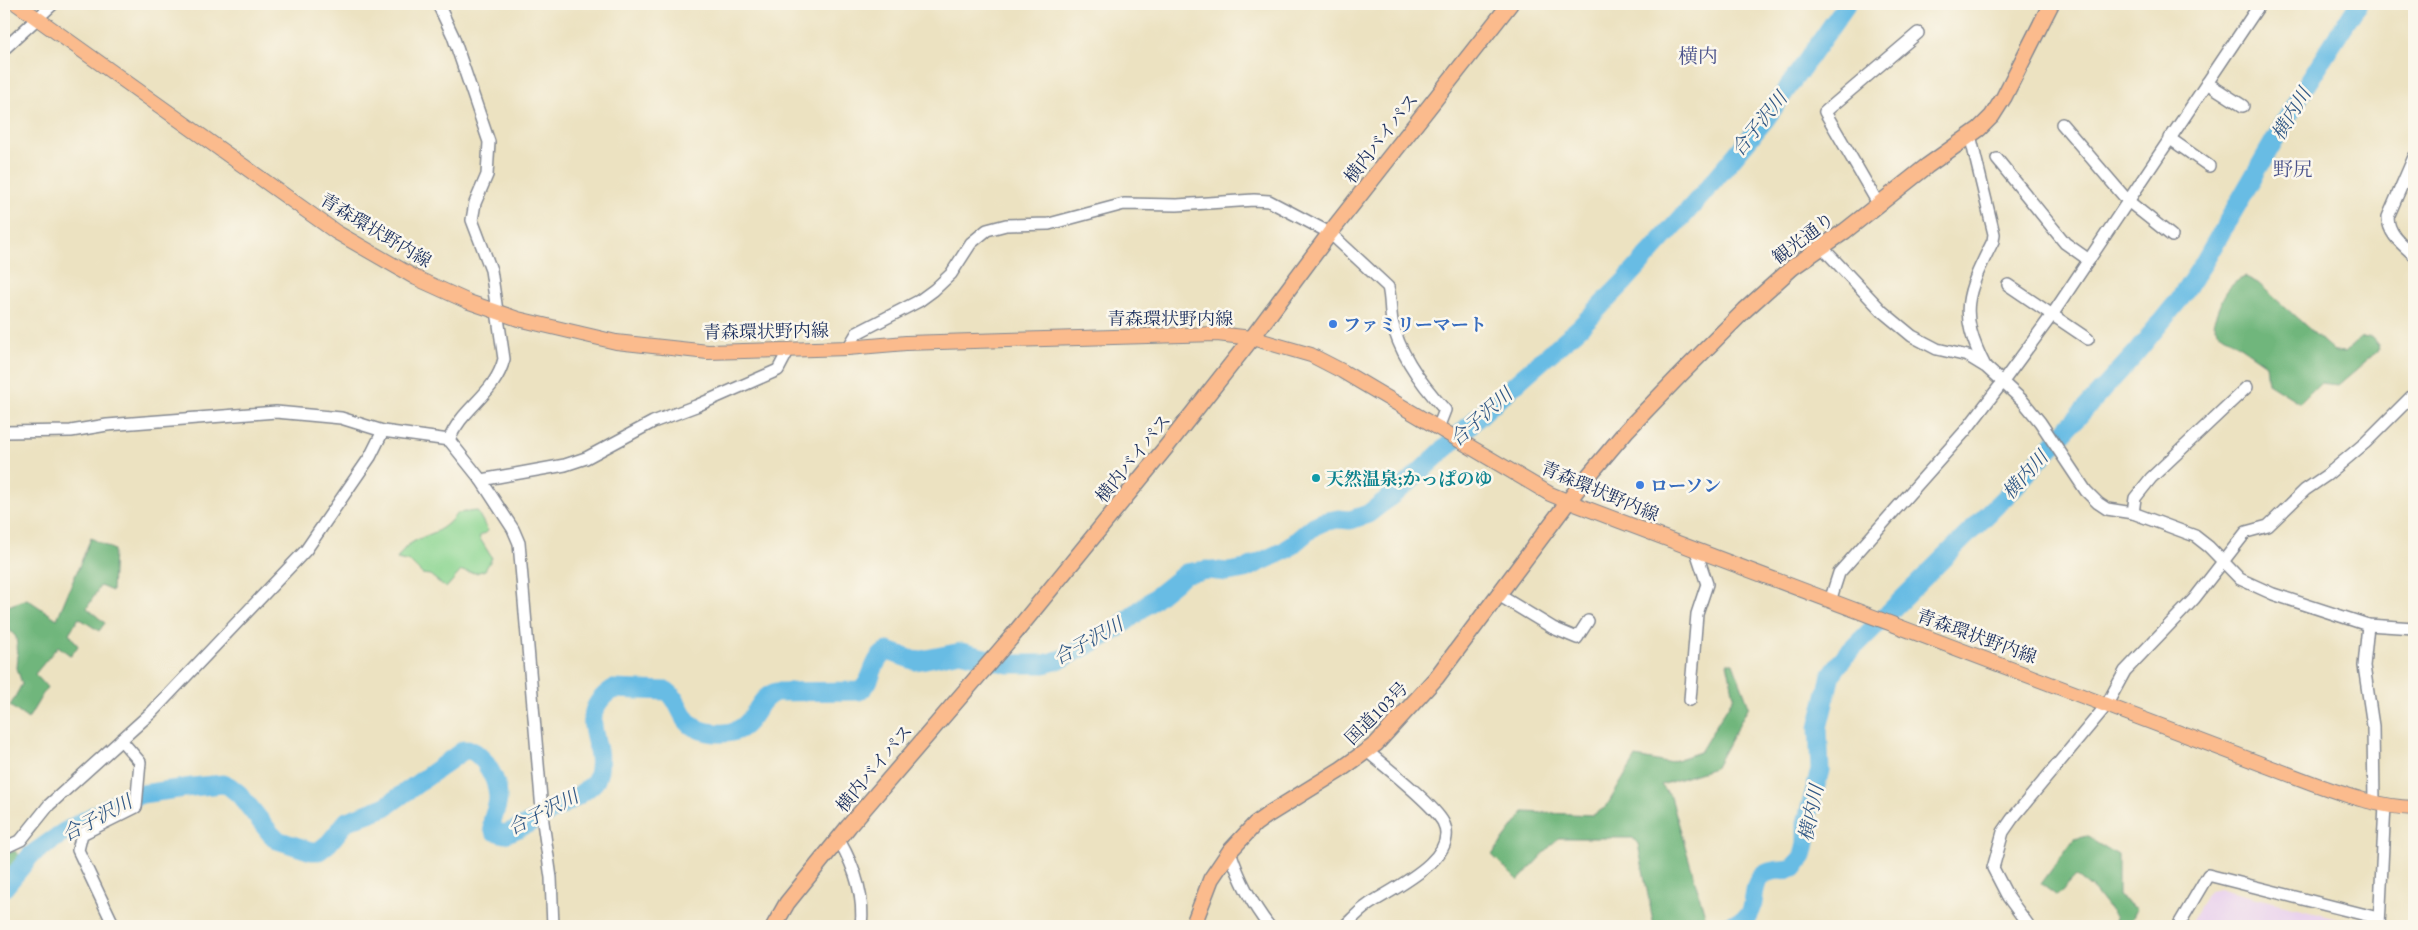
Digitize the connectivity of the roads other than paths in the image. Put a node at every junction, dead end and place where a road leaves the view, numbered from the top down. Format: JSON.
{"nodes":[{"id":1,"x":17,"y":4,"type":"edge"},
{"id":2,"x":53,"y":4,"type":"edge"},
{"id":3,"x":438,"y":4,"type":"edge"},
{"id":4,"x":1510,"y":4,"type":"edge"},
{"id":5,"x":2051,"y":4,"type":"edge"},
{"id":6,"x":2260,"y":4,"type":"edge"},
{"id":7,"x":37,"y":18,"type":"junction"},
{"id":8,"x":1918,"y":33,"type":"dead end"},
{"id":9,"x":4,"y":49,"type":"edge"},
{"id":10,"x":2207,"y":83,"type":"junction"},
{"id":11,"x":2243,"y":106,"type":"dead end"},
{"id":12,"x":2062,"y":124,"type":"dead end"},
{"id":13,"x":1970,"y":135,"type":"junction"},
{"id":14,"x":2170,"y":138,"type":"junction"},
{"id":15,"x":2414,"y":157,"type":"edge"},
{"id":16,"x":1997,"y":159,"type":"dead end"},
{"id":17,"x":2209,"y":166,"type":"dead end"},
{"id":18,"x":2128,"y":201,"type":"junction"},
{"id":19,"x":1879,"y":205,"type":"junction"},
{"id":20,"x":1330,"y":233,"type":"junction"},
{"id":21,"x":2172,"y":236,"type":"dead end"},
{"id":22,"x":1822,"y":247,"type":"junction"},
{"id":23,"x":2414,"y":254,"type":"edge"},
{"id":24,"x":2089,"y":260,"type":"junction"},
{"id":25,"x":2008,"y":285,"type":"dead end"},
{"id":26,"x":497,"y":311,"type":"junction"},
{"id":27,"x":2052,"y":315,"type":"junction"},
{"id":28,"x":1252,"y":338,"type":"junction"},
{"id":29,"x":2088,"y":339,"type":"dead end"},
{"id":30,"x":848,"y":348,"type":"junction"},
{"id":31,"x":788,"y":351,"type":"junction"},
{"id":32,"x":1986,"y":367,"type":"junction"},
{"id":33,"x":2002,"y":383,"type":"junction"},
{"id":34,"x":2247,"y":386,"type":"dead end"},
{"id":35,"x":2414,"y":394,"type":"edge"},
{"id":36,"x":1441,"y":430,"type":"junction"},
{"id":37,"x":383,"y":431,"type":"junction"},
{"id":38,"x":4,"y":432,"type":"edge"},
{"id":39,"x":449,"y":440,"type":"junction"},
{"id":40,"x":480,"y":480,"type":"junction"},
{"id":41,"x":1567,"y":501,"type":"junction"},
{"id":42,"x":2133,"y":513,"type":"junction"},
{"id":43,"x":1696,"y":551,"type":"junction"},
{"id":44,"x":2222,"y":562,"type":"junction"},
{"id":45,"x":1497,"y":594,"type":"junction"},
{"id":46,"x":1830,"y":601,"type":"junction"},
{"id":47,"x":1588,"y":621,"type":"dead end"},
{"id":48,"x":2368,"y":625,"type":"junction"},
{"id":49,"x":2414,"y":628,"type":"edge"},
{"id":50,"x":1690,"y":700,"type":"dead end"},
{"id":51,"x":2106,"y":706,"type":"junction"},
{"id":52,"x":121,"y":740,"type":"junction"},
{"id":53,"x":1368,"y":752,"type":"junction"},
{"id":54,"x":2379,"y":803,"type":"junction"},
{"id":55,"x":2414,"y":808,"type":"edge"},
{"id":56,"x":839,"y":840,"type":"junction"},
{"id":57,"x":4,"y":848,"type":"edge"},
{"id":58,"x":1230,"y":851,"type":"junction"},
{"id":59,"x":2378,"y":922,"type":"edge"},
{"id":60,"x":114,"y":926,"type":"edge"},
{"id":61,"x":553,"y":926,"type":"edge"},
{"id":62,"x":774,"y":926,"type":"edge"},
{"id":63,"x":862,"y":926,"type":"edge"},
{"id":64,"x":1193,"y":926,"type":"edge"},
{"id":65,"x":1269,"y":926,"type":"edge"},
{"id":66,"x":1345,"y":926,"type":"edge"},
{"id":67,"x":2029,"y":926,"type":"edge"},
{"id":68,"x":2178,"y":926,"type":"edge"}],
"edges":[{"from":1,"to":7,"type":"main road","name":"青森環状野内線"},
{"from":2,"to":7,"type":"street"},
{"from":3,"to":26,"type":"street"},
{"from":4,"to":20,"type":"highway","name":"横内バイパス"},
{"from":5,"to":13,"type":"highway","name":"観光通り"},
{"from":6,"to":10,"type":"street"},
{"from":7,"to":9,"type":"street"},
{"from":7,"to":26,"type":"main road","name":"青森環状野内線"},
{"from":8,"to":19,"type":"street"},
{"from":10,"to":11,"type":"street"},
{"from":10,"to":14,"type":"street"},
{"from":12,"to":18,"type":"street"},
{"from":13,"to":19,"type":"highway","name":"観光通り"},
{"from":13,"to":32,"type":"street"},
{"from":14,"to":17,"type":"street"},
{"from":14,"to":18,"type":"street"},
{"from":15,"to":23,"type":"street"},
{"from":16,"to":24,"type":"street"},
{"from":18,"to":21,"type":"street"},
{"from":18,"to":24,"type":"street"},
{"from":19,"to":22,"type":"highway","name":"観光通り"},
{"from":20,"to":28,"type":"highway","name":"横内バイパス"},
{"from":20,"to":30,"type":"street"},
{"from":20,"to":36,"type":"street"},
{"from":22,"to":32,"type":"street"},
{"from":22,"to":41,"type":"highway","name":"観光通り"},
{"from":24,"to":27,"type":"street"},
{"from":25,"to":27,"type":"street"},
{"from":26,"to":31,"type":"main road","name":"青森環状野内線"},
{"from":26,"to":39,"type":"street"},
{"from":27,"to":29,"type":"street"},
{"from":27,"to":33,"type":"street"},
{"from":28,"to":30,"type":"main road","name":"青森環状野内線"},
{"from":28,"to":36,"type":"main road","name":"青森環状野内線"},
{"from":28,"to":56,"type":"highway","name":"横内バイパス"},
{"from":30,"to":31,"type":"main road","name":"青森環状野内線"},
{"from":31,"to":40,"type":"street"},
{"from":32,"to":33,"type":"street"},
{"from":33,"to":42,"type":"street"},
{"from":33,"to":46,"type":"street"},
{"from":34,"to":42,"type":"street"},
{"from":35,"to":44,"type":"street"},
{"from":36,"to":41,"type":"main road","name":"青森環状野内線"},
{"from":37,"to":38,"type":"street"},
{"from":37,"to":39,"type":"street"},
{"from":37,"to":52,"type":"street"},
{"from":39,"to":40,"type":"street"},
{"from":40,"to":61,"type":"street"},
{"from":41,"to":43,"type":"main road","name":"青森環状野内線"},
{"from":41,"to":45,"type":"highway","name":"国道103号"},
{"from":42,"to":44,"type":"street"},
{"from":43,"to":46,"type":"main road","name":"青森環状野内線"},
{"from":43,"to":50,"type":"street"},
{"from":44,"to":48,"type":"street"},
{"from":44,"to":51,"type":"street"},
{"from":45,"to":47,"type":"street"},
{"from":45,"to":53,"type":"highway","name":"国道103号"},
{"from":46,"to":51,"type":"main road","name":"青森環状野内線"},
{"from":48,"to":49,"type":"street"},
{"from":48,"to":54,"type":"street"},
{"from":51,"to":54,"type":"main road","name":"青森環状野内線"},
{"from":51,"to":67,"type":"street"},
{"from":52,"to":57,"type":"street"},
{"from":52,"to":60,"type":"street"},
{"from":53,"to":58,"type":"highway","name":"国道103号"},
{"from":53,"to":66,"type":"street"},
{"from":54,"to":55,"type":"main road","name":"青森環状野内線"},
{"from":54,"to":59,"type":"street"},
{"from":56,"to":62,"type":"highway","name":"横内バイパス"},
{"from":56,"to":63,"type":"street"},
{"from":58,"to":64,"type":"highway","name":"国道103号"},
{"from":58,"to":65,"type":"street"},
{"from":59,"to":68,"type":"street"}]}
